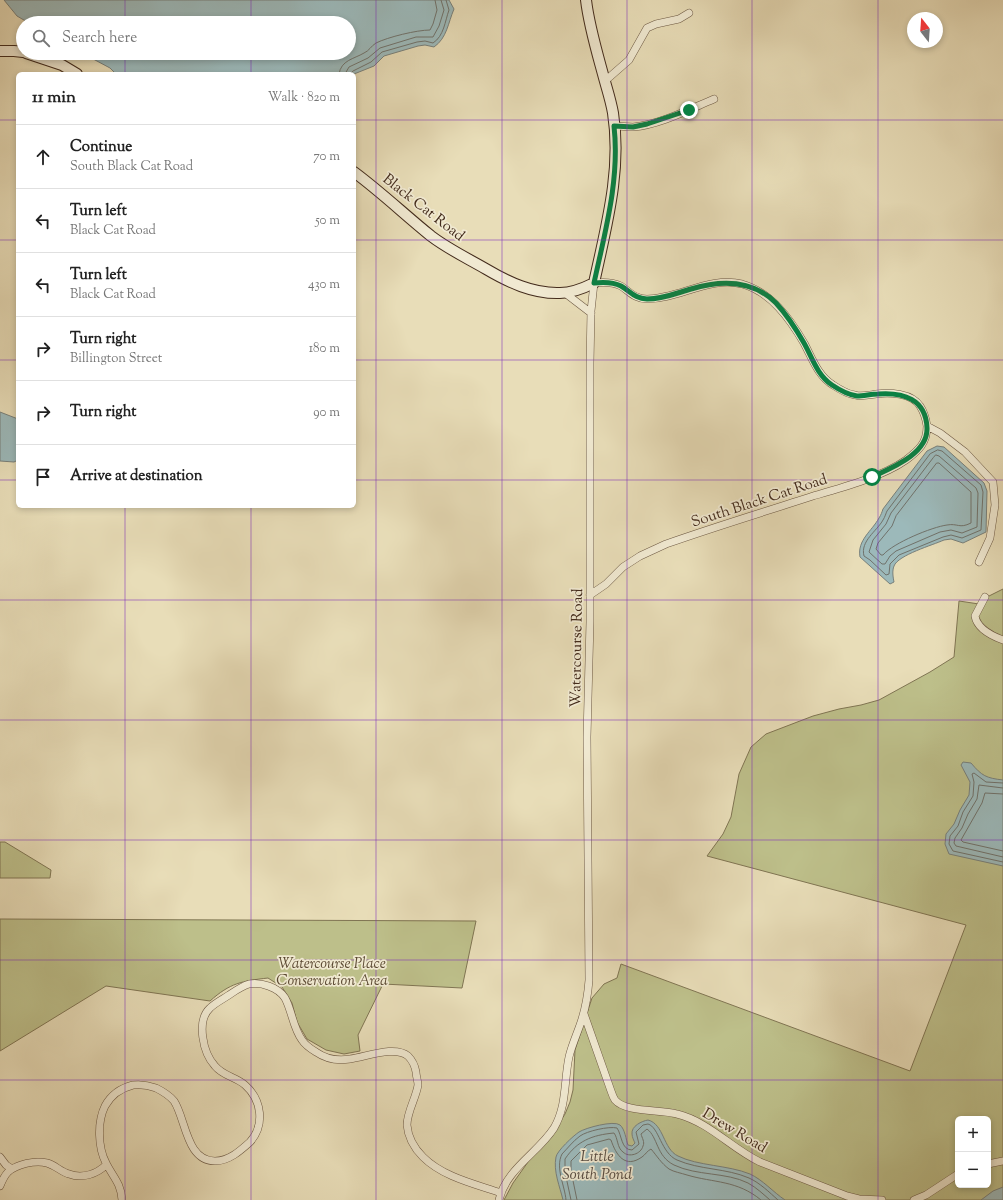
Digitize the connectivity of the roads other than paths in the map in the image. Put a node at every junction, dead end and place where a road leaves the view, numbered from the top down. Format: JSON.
{"nodes":[{"id":1,"x":586,"y":0,"type":"edge"},
{"id":2,"x":689,"y":13,"type":"dead end"},
{"id":3,"x":0,"y":51,"type":"edge"},
{"id":4,"x":16,"y":51,"type":"edge"},
{"id":5,"x":45,"y":60,"type":"edge"},
{"id":6,"x":73,"y":72,"type":"edge"},
{"id":7,"x":605,"y":81,"type":"junction"},
{"id":8,"x":714,"y":99,"type":"dead end"},
{"id":9,"x":614,"y":126,"type":"junction"},
{"id":10,"x":356,"y":173,"type":"edge"},
{"id":11,"x":594,"y":283,"type":"junction"},
{"id":12,"x":565,"y":293,"type":"junction"},
{"id":13,"x":591,"y":313,"type":"junction"},
{"id":14,"x":927,"y":426,"type":"junction"},
{"id":15,"x":979,"y":562,"type":"dead end"},
{"id":16,"x":590,"y":595,"type":"junction"},
{"id":17,"x":985,"y":597,"type":"dead end"},
{"id":18,"x":1003,"y":640,"type":"edge"},
{"id":19,"x":584,"y":1014,"type":"junction"},
{"id":20,"x":0,"y":1157,"type":"edge"},
{"id":21,"x":1003,"y":1161,"type":"edge"},
{"id":22,"x":991,"y":1163,"type":"edge"},
{"id":23,"x":106,"y":1164,"type":"junction"},
{"id":24,"x":12,"y":1169,"type":"junction"},
{"id":25,"x":955,"y":1176,"type":"edge"},
{"id":26,"x":0,"y":1186,"type":"edge"},
{"id":27,"x":500,"y":1197,"type":"edge"},
{"id":28,"x":122,"y":1200,"type":"edge"},
{"id":29,"x":882,"y":1200,"type":"edge"},
{"id":30,"x":914,"y":1200,"type":"edge"}],
"edges":[{"from":1,"to":7,"type":"street"},
{"from":2,"to":7,"type":"street"},
{"from":3,"to":4,"type":"street"},
{"from":5,"to":6,"type":"street"},
{"from":7,"to":9,"type":"street"},
{"from":8,"to":9,"type":"street"},
{"from":9,"to":11,"type":"street"},
{"from":10,"to":12,"type":"street","name":"Black Cat Road"},
{"from":11,"to":12,"type":"street","name":"Black Cat Road"},
{"from":11,"to":13,"type":"street","name":"Watercourse Road"},
{"from":11,"to":14,"type":"street","name":"Black Cat Road"},
{"from":12,"to":13,"type":"street"},
{"from":13,"to":16,"type":"street","name":"Watercourse Road"},
{"from":14,"to":15,"type":"street"},
{"from":14,"to":16,"type":"street","name":"South Black Cat Road"},
{"from":16,"to":19,"type":"street","name":"Watercourse Road"},
{"from":17,"to":18,"type":"street"},
{"from":19,"to":27,"type":"street","name":"Watercourse Road"},
{"from":19,"to":29,"type":"street","name":"Drew Road"},
{"from":20,"to":24,"type":"street"},
{"from":21,"to":22,"type":"street"},
{"from":23,"to":24,"type":"street"},
{"from":23,"to":27,"type":"street"},
{"from":23,"to":28,"type":"street"},
{"from":24,"to":26,"type":"street"},
{"from":25,"to":30,"type":"street"}]}
